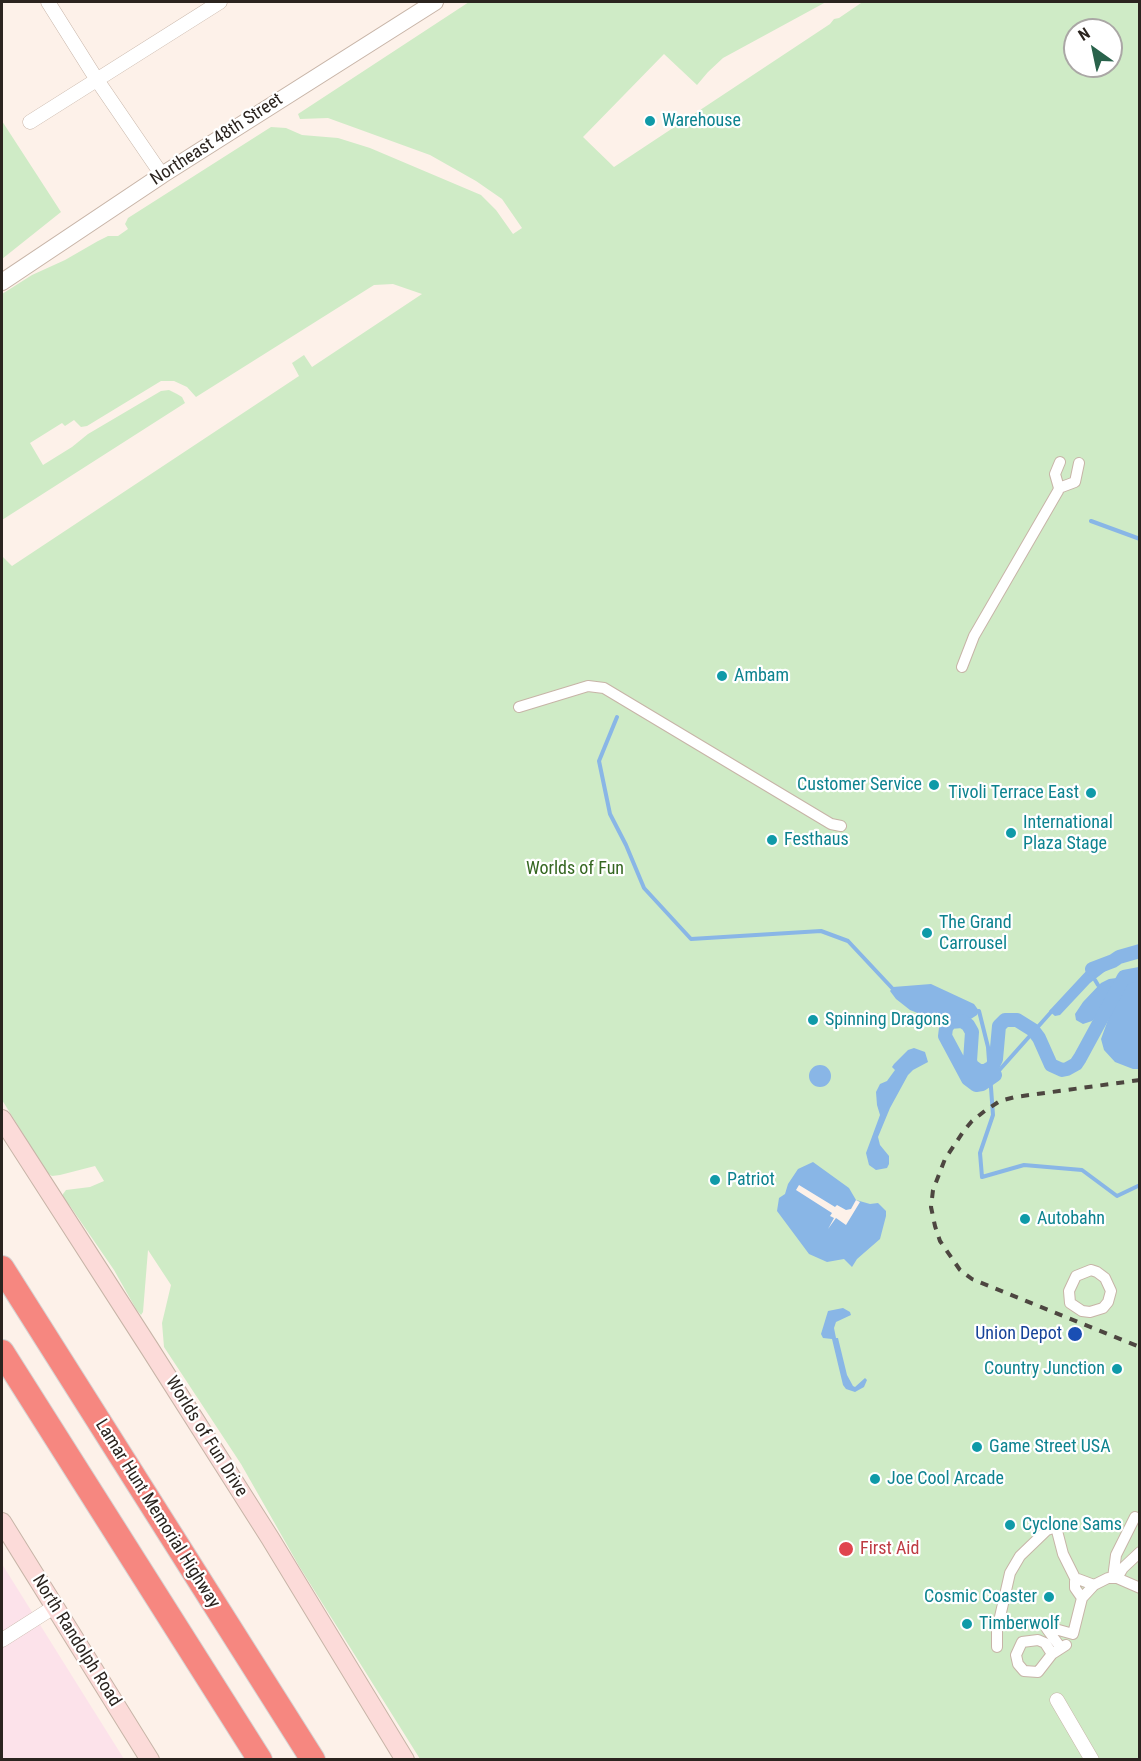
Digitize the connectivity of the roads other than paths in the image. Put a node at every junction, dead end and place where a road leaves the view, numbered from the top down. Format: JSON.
{"nodes":[{"id":1,"x":48,"y":2,"type":"edge"},
{"id":2,"x":220,"y":2,"type":"edge"},
{"id":3,"x":435,"y":2,"type":"edge"},
{"id":4,"x":97,"y":80,"type":"junction"},
{"id":5,"x":30,"y":122,"type":"dead end"},
{"id":6,"x":162,"y":175,"type":"junction"},
{"id":7,"x":2,"y":282,"type":"edge"},
{"id":8,"x":1060,"y":462,"type":"dead end"},
{"id":9,"x":1079,"y":463,"type":"dead end"},
{"id":10,"x":1059,"y":488,"type":"junction"},
{"id":11,"x":962,"y":667,"type":"dead end"},
{"id":12,"x":519,"y":707,"type":"dead end"},
{"id":13,"x":841,"y":826,"type":"dead end"},
{"id":14,"x":2,"y":1119,"type":"edge"},
{"id":15,"x":2,"y":1268,"type":"edge"},
{"id":16,"x":1069,"y":1291,"type":"joint"},
{"id":17,"x":2,"y":1352,"type":"edge"},
{"id":18,"x":1135,"y":1517,"type":"dead end"},
{"id":19,"x":2,"y":1522,"type":"edge"},
{"id":20,"x":1140,"y":1552,"type":"edge"},
{"id":21,"x":1115,"y":1578,"type":"junction"},
{"id":22,"x":1076,"y":1581,"type":"junction"},
{"id":23,"x":1094,"y":1584,"type":"junction"},
{"id":24,"x":1140,"y":1588,"type":"edge"},
{"id":25,"x":1082,"y":1598,"type":"junction"},
{"id":26,"x":54,"y":1606,"type":"junction"},
{"id":27,"x":2,"y":1640,"type":"edge"},
{"id":28,"x":1065,"y":1644,"type":"dead end"},
{"id":29,"x":997,"y":1647,"type":"dead end"},
{"id":30,"x":1058,"y":1700,"type":"dead end"},
{"id":31,"x":150,"y":1760,"type":"edge"},
{"id":32,"x":260,"y":1760,"type":"edge"},
{"id":33,"x":313,"y":1760,"type":"edge"},
{"id":34,"x":405,"y":1760,"type":"edge"},
{"id":35,"x":1092,"y":1760,"type":"edge"}],
"edges":[{"from":1,"to":4,"type":"street"},
{"from":2,"to":4,"type":"street"},
{"from":3,"to":6,"type":"street","name":"Northeast 48th Street"},
{"from":4,"to":5,"type":"street"},
{"from":4,"to":6,"type":"street"},
{"from":6,"to":7,"type":"street","name":"Northeast 48th Street"},
{"from":8,"to":10,"type":"street"},
{"from":9,"to":10,"type":"street"},
{"from":10,"to":11,"type":"street"},
{"from":12,"to":13,"type":"street"},
{"from":14,"to":34,"type":"main road","name":"Worlds of Fun Drive"},
{"from":15,"to":33,"type":"highway","name":"Lamar Hunt Memorial Highway"},
{"from":16,"to":16,"type":"street"},
{"from":17,"to":32,"type":"highway"},
{"from":18,"to":21,"type":"street"},
{"from":19,"to":26,"type":"main road","name":"North Randolph Road"},
{"from":20,"to":21,"type":"street"},
{"from":21,"to":23,"type":"street"},
{"from":21,"to":24,"type":"street"},
{"from":22,"to":23,"type":"street"},
{"from":22,"to":25,"type":"street"},
{"from":22,"to":29,"type":"street"},
{"from":23,"to":25,"type":"street"},
{"from":25,"to":28,"type":"street"},
{"from":26,"to":27,"type":"street"},
{"from":26,"to":31,"type":"main road","name":"North Randolph Road"},
{"from":30,"to":35,"type":"street"}]}
